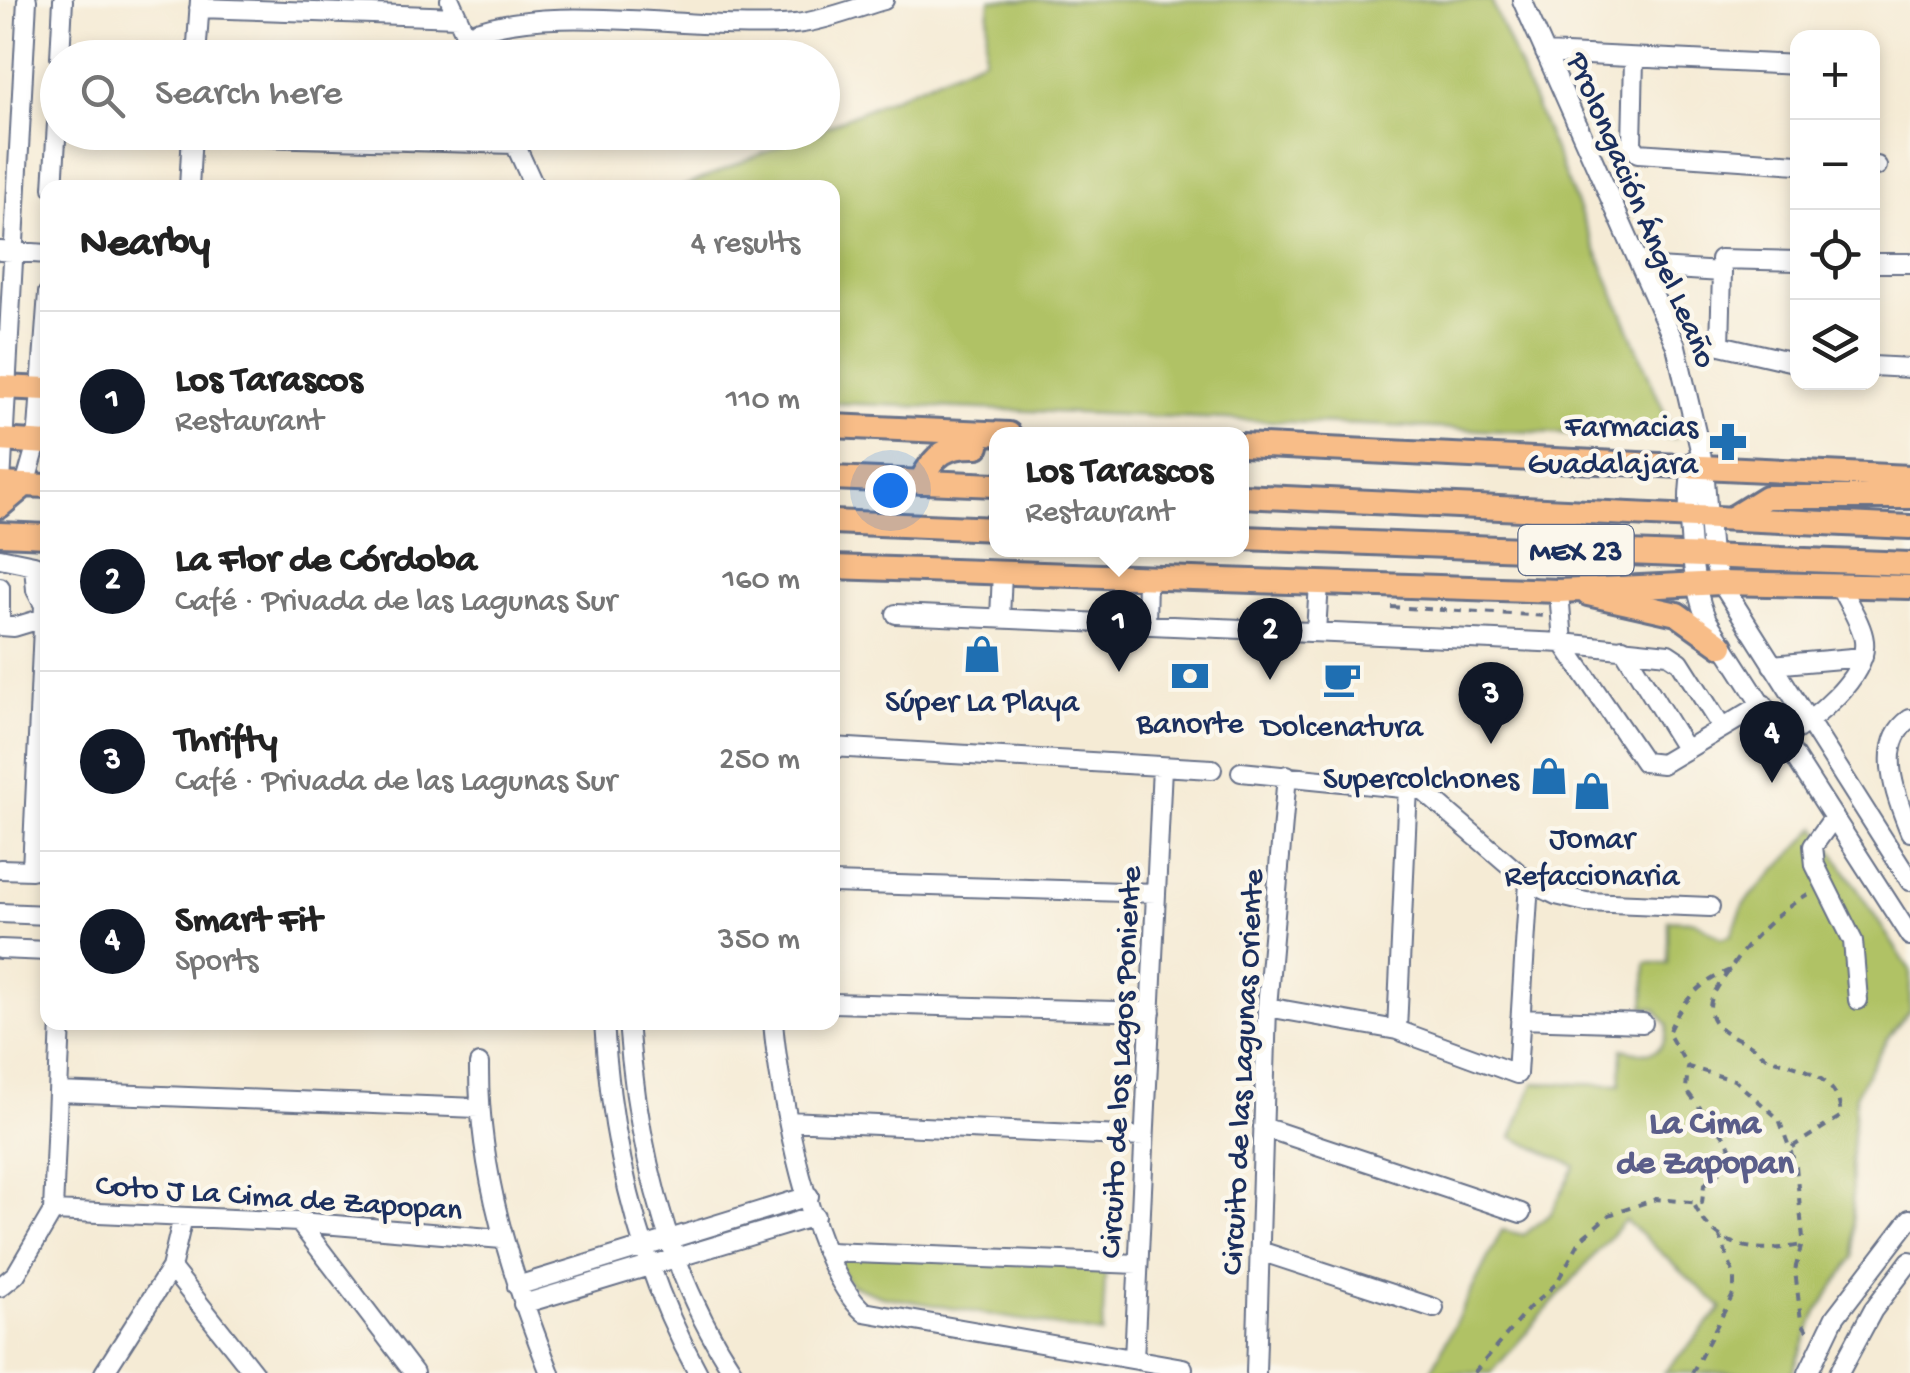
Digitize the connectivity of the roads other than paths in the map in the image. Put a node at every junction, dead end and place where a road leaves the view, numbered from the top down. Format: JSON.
{"nodes":[{"id":1,"x":28,"y":0,"type":"edge"},
{"id":2,"x":64,"y":0,"type":"edge"},
{"id":3,"x":884,"y":0,"type":"edge"},
{"id":4,"x":1522,"y":0,"type":"edge"},
{"id":5,"x":200,"y":4,"type":"edge"},
{"id":6,"x":458,"y":17,"type":"edge"},
{"id":7,"x":61,"y":40,"type":"edge"},
{"id":8,"x":197,"y":40,"type":"edge"},
{"id":9,"x":468,"y":40,"type":"edge"},
{"id":10,"x":1545,"y":52,"type":"junction"},
{"id":11,"x":1634,"y":58,"type":"junction"},
{"id":12,"x":1790,"y":65,"type":"edge"},
{"id":13,"x":55,"y":150,"type":"edge"},
{"id":14,"x":191,"y":150,"type":"edge"},
{"id":15,"x":518,"y":150,"type":"edge"},
{"id":16,"x":1790,"y":163,"type":"edge"},
{"id":17,"x":54,"y":180,"type":"edge"},
{"id":18,"x":189,"y":180,"type":"edge"},
{"id":19,"x":531,"y":180,"type":"edge"},
{"id":20,"x":8,"y":252,"type":"edge"},
{"id":21,"x":40,"y":254,"type":"edge"},
{"id":22,"x":1790,"y":261,"type":"edge"},
{"id":23,"x":1880,"y":263,"type":"edge"},
{"id":24,"x":1910,"y":264,"type":"edge"},
{"id":25,"x":1641,"y":266,"type":"junction"},
{"id":26,"x":1722,"y":272,"type":"junction"},
{"id":27,"x":1790,"y":361,"type":"edge"},
{"id":28,"x":1880,"y":366,"type":"edge"},
{"id":29,"x":1910,"y":368,"type":"edge"},
{"id":30,"x":4,"y":387,"type":"edge"},
{"id":31,"x":40,"y":389,"type":"edge"},
{"id":32,"x":840,"y":426,"type":"edge"},
{"id":33,"x":989,"y":433,"type":"edge"},
{"id":34,"x":2,"y":440,"type":"edge"},
{"id":35,"x":40,"y":443,"type":"edge"},
{"id":36,"x":40,"y":446,"type":"edge"},
{"id":37,"x":989,"y":446,"type":"edge"},
{"id":38,"x":1249,"y":446,"type":"edge"},
{"id":39,"x":1698,"y":460,"type":"junction"},
{"id":40,"x":840,"y":478,"type":"edge"},
{"id":41,"x":1910,"y":478,"type":"edge"},
{"id":42,"x":920,"y":482,"type":"junction"},
{"id":43,"x":989,"y":486,"type":"edge"},
{"id":44,"x":15,"y":489,"type":"edge"},
{"id":45,"x":1249,"y":496,"type":"edge"},
{"id":46,"x":1910,"y":497,"type":"edge"},
{"id":47,"x":1698,"y":516,"type":"junction"},
{"id":48,"x":1732,"y":518,"type":"junction"},
{"id":49,"x":840,"y":522,"type":"edge"},
{"id":50,"x":1910,"y":527,"type":"edge"},
{"id":51,"x":989,"y":528,"type":"edge"},
{"id":52,"x":0,"y":534,"type":"edge"},
{"id":53,"x":40,"y":536,"type":"edge"},
{"id":54,"x":1249,"y":538,"type":"edge"},
{"id":55,"x":1702,"y":555,"type":"junction"},
{"id":56,"x":0,"y":558,"type":"edge"},
{"id":57,"x":1910,"y":564,"type":"edge"},
{"id":58,"x":840,"y":567,"type":"edge"},
{"id":59,"x":1002,"y":572,"type":"junction"},
{"id":60,"x":1146,"y":577,"type":"junction"},
{"id":61,"x":1320,"y":583,"type":"junction"},
{"id":62,"x":1720,"y":583,"type":"junction"},
{"id":63,"x":1696,"y":584,"type":"junction"},
{"id":64,"x":1838,"y":584,"type":"junction"},
{"id":65,"x":0,"y":587,"type":"edge"},
{"id":66,"x":1910,"y":587,"type":"edge"},
{"id":67,"x":1568,"y":590,"type":"junction"},
{"id":68,"x":40,"y":598,"type":"edge"},
{"id":69,"x":40,"y":611,"type":"edge"},
{"id":70,"x":896,"y":614,"type":"dead end"},
{"id":71,"x":1000,"y":618,"type":"junction"},
{"id":72,"x":1146,"y":625,"type":"junction"},
{"id":73,"x":1316,"y":632,"type":"junction"},
{"id":74,"x":1562,"y":643,"type":"junction"},
{"id":75,"x":1722,"y":646,"type":"junction"},
{"id":76,"x":1623,"y":648,"type":"junction"},
{"id":77,"x":1863,"y":656,"type":"junction"},
{"id":78,"x":1772,"y":665,"type":"junction"},
{"id":79,"x":1762,"y":704,"type":"junction"},
{"id":80,"x":40,"y":709,"type":"edge"},
{"id":81,"x":1910,"y":719,"type":"edge"},
{"id":82,"x":1809,"y":723,"type":"junction"},
{"id":83,"x":1722,"y":728,"type":"junction"},
{"id":84,"x":1782,"y":738,"type":"junction"},
{"id":85,"x":840,"y":747,"type":"edge"},
{"id":86,"x":1686,"y":750,"type":"junction"},
{"id":87,"x":1162,"y":767,"type":"junction"},
{"id":88,"x":1212,"y":769,"type":"dead end"},
{"id":89,"x":1241,"y":772,"type":"dead end"},
{"id":90,"x":1287,"y":775,"type":"junction"},
{"id":91,"x":1408,"y":786,"type":"junction"},
{"id":92,"x":1851,"y":790,"type":"junction"},
{"id":93,"x":1831,"y":812,"type":"junction"},
{"id":94,"x":1910,"y":832,"type":"edge"},
{"id":95,"x":0,"y":870,"type":"edge"},
{"id":96,"x":1910,"y":880,"type":"edge"},
{"id":97,"x":1529,"y":882,"type":"junction"},
{"id":98,"x":840,"y":883,"type":"edge"},
{"id":99,"x":1156,"y":893,"type":"junction"},
{"id":100,"x":1710,"y":907,"type":"dead end"},
{"id":101,"x":0,"y":913,"type":"edge"},
{"id":102,"x":40,"y":916,"type":"edge"},
{"id":103,"x":1910,"y":936,"type":"edge"},
{"id":104,"x":0,"y":949,"type":"edge"},
{"id":105,"x":40,"y":951,"type":"edge"},
{"id":106,"x":1858,"y":1000,"type":"dead end"},
{"id":107,"x":840,"y":1003,"type":"edge"},
{"id":108,"x":1266,"y":1007,"type":"junction"},
{"id":109,"x":1150,"y":1012,"type":"junction"},
{"id":110,"x":1520,"y":1020,"type":"junction"},
{"id":111,"x":1642,"y":1022,"type":"dead end"},
{"id":112,"x":61,"y":1030,"type":"edge"},
{"id":113,"x":605,"y":1030,"type":"edge"},
{"id":114,"x":629,"y":1030,"type":"edge"},
{"id":115,"x":774,"y":1030,"type":"edge"},
{"id":116,"x":1397,"y":1030,"type":"junction"},
{"id":117,"x":478,"y":1064,"type":"dead end"},
{"id":118,"x":58,"y":1092,"type":"junction"},
{"id":119,"x":478,"y":1108,"type":"junction"},
{"id":120,"x":788,"y":1121,"type":"junction"},
{"id":121,"x":1264,"y":1126,"type":"junction"},
{"id":122,"x":1144,"y":1137,"type":"junction"},
{"id":123,"x":809,"y":1196,"type":"junction"},
{"id":124,"x":52,"y":1211,"type":"junction"},
{"id":125,"x":1522,"y":1212,"type":"dead end"},
{"id":126,"x":814,"y":1216,"type":"junction"},
{"id":127,"x":183,"y":1217,"type":"junction"},
{"id":128,"x":1910,"y":1219,"type":"edge"},
{"id":129,"x":299,"y":1222,"type":"junction"},
{"id":130,"x":716,"y":1224,"type":"junction"},
{"id":131,"x":502,"y":1239,"type":"junction"},
{"id":132,"x":670,"y":1239,"type":"junction"},
{"id":133,"x":721,"y":1244,"type":"junction"},
{"id":134,"x":1260,"y":1251,"type":"junction"},
{"id":135,"x":828,"y":1252,"type":"junction"},
{"id":136,"x":646,"y":1256,"type":"junction"},
{"id":137,"x":677,"y":1257,"type":"junction"},
{"id":138,"x":1910,"y":1261,"type":"edge"},
{"id":139,"x":1138,"y":1264,"type":"junction"},
{"id":140,"x":170,"y":1268,"type":"junction"},
{"id":141,"x":0,"y":1287,"type":"edge"},
{"id":142,"x":520,"y":1295,"type":"junction"},
{"id":143,"x":1434,"y":1308,"type":"dead end"},
{"id":144,"x":1134,"y":1359,"type":"junction"},
{"id":145,"x":1184,"y":1368,"type":"dead end"},
{"id":146,"x":105,"y":1373,"type":"edge"},
{"id":147,"x":254,"y":1373,"type":"edge"},
{"id":148,"x":414,"y":1373,"type":"edge"},
{"id":149,"x":550,"y":1373,"type":"edge"},
{"id":150,"x":698,"y":1373,"type":"edge"},
{"id":151,"x":734,"y":1373,"type":"edge"},
{"id":152,"x":1256,"y":1373,"type":"edge"},
{"id":153,"x":1808,"y":1373,"type":"edge"},
{"id":154,"x":1840,"y":1373,"type":"edge"}],
"edges":[{"from":1,"to":20,"type":"street"},
{"from":2,"to":7,"type":"street"},
{"from":3,"to":6,"type":"street"},
{"from":4,"to":10,"type":"street","name":"Prolongación Ángel Leaño"},
{"from":5,"to":6,"type":"street"},
{"from":5,"to":8,"type":"street"},
{"from":6,"to":9,"type":"street"},
{"from":10,"to":11,"type":"street"},
{"from":10,"to":25,"type":"street","name":"Prolongación Ángel Leaño"},
{"from":11,"to":12,"type":"street"},
{"from":11,"to":16,"type":"street"},
{"from":13,"to":17,"type":"street"},
{"from":14,"to":18,"type":"street"},
{"from":15,"to":19,"type":"street"},
{"from":20,"to":21,"type":"street"},
{"from":20,"to":30,"type":"street"},
{"from":22,"to":26,"type":"street"},
{"from":23,"to":24,"type":"street"},
{"from":25,"to":26,"type":"street"},
{"from":25,"to":39,"type":"street","name":"Prolongación Ángel Leaño"},
{"from":26,"to":27,"type":"street","name":"Prolongación Ángel Leaño"},
{"from":28,"to":29,"type":"street"},
{"from":30,"to":31,"type":"main road"},
{"from":30,"to":34,"type":"street"},
{"from":32,"to":33,"type":"main road"},
{"from":34,"to":35,"type":"main road"},
{"from":34,"to":44,"type":"street"},
{"from":36,"to":44,"type":"street"},
{"from":37,"to":42,"type":"main road"},
{"from":38,"to":39,"type":"main road"},
{"from":39,"to":41,"type":"main road"},
{"from":39,"to":47,"type":"street","name":"Prolongación Ángel Leaño"},
{"from":40,"to":42,"type":"main road"},
{"from":42,"to":43,"type":"main road"},
{"from":45,"to":47,"type":"main road","number":"MEX 23"},
{"from":46,"to":48,"type":"main road"},
{"from":47,"to":48,"type":"main road","number":"MEX 23"},
{"from":47,"to":55,"type":"street","name":"Prolongación Ángel Leaño"},
{"from":48,"to":50,"type":"main road","number":"MEX 23"},
{"from":49,"to":51,"type":"main road"},
{"from":52,"to":53,"type":"main road"},
{"from":54,"to":55,"type":"main road","number":"MEX 23"},
{"from":55,"to":57,"type":"main road","number":"MEX 23"},
{"from":55,"to":62,"type":"street","name":"Prolongación Ángel Leaño"},
{"from":55,"to":63,"type":"street","name":"Prolongación Ángel Leaño"},
{"from":56,"to":68,"type":"street"},
{"from":58,"to":59,"type":"main road"},
{"from":59,"to":60,"type":"main road"},
{"from":59,"to":71,"type":"street"},
{"from":60,"to":61,"type":"main road"},
{"from":60,"to":72,"type":"street"},
{"from":61,"to":67,"type":"main road"},
{"from":61,"to":73,"type":"street"},
{"from":62,"to":63,"type":"main road"},
{"from":62,"to":64,"type":"main road"},
{"from":62,"to":78,"type":"street","name":"Prolongación Ángel Leaño"},
{"from":63,"to":67,"type":"main road"},
{"from":63,"to":75,"type":"street","name":"Prolongación Ángel Leaño"},
{"from":64,"to":66,"type":"main road"},
{"from":64,"to":77,"type":"street"},
{"from":65,"to":69,"type":"street"},
{"from":67,"to":74,"type":"street"},
{"from":67,"to":75,"type":"main road"},
{"from":70,"to":71,"type":"street"},
{"from":71,"to":72,"type":"street"},
{"from":72,"to":73,"type":"street"},
{"from":73,"to":74,"type":"street"},
{"from":74,"to":76,"type":"street"},
{"from":74,"to":86,"type":"street"},
{"from":75,"to":79,"type":"street","name":"Prolongación Ángel Leaño"},
{"from":76,"to":83,"type":"street"},
{"from":76,"to":86,"type":"street"},
{"from":77,"to":78,"type":"street"},
{"from":77,"to":82,"type":"street"},
{"from":78,"to":82,"type":"street","name":"Prolongación Ángel Leaño"},
{"from":79,"to":83,"type":"street"},
{"from":79,"to":84,"type":"street","name":"Prolongación Ángel Leaño"},
{"from":80,"to":95,"type":"street"},
{"from":81,"to":94,"type":"street"},
{"from":82,"to":84,"type":"street"},
{"from":82,"to":92,"type":"street","name":"Prolongación Ángel Leaño"},
{"from":83,"to":86,"type":"street"},
{"from":84,"to":93,"type":"street","name":"Prolongación Ángel Leaño"},
{"from":85,"to":87,"type":"street"},
{"from":87,"to":88,"type":"street"},
{"from":87,"to":99,"type":"street","name":"Circuito de los Lagos Poniente"},
{"from":89,"to":90,"type":"street"},
{"from":90,"to":91,"type":"street"},
{"from":90,"to":108,"type":"street","name":"Circuito de las Lagunas Oriente"},
{"from":91,"to":97,"type":"street"},
{"from":91,"to":116,"type":"street"},
{"from":92,"to":93,"type":"street"},
{"from":92,"to":96,"type":"street","name":"Prolongación Ángel Leaño"},
{"from":93,"to":103,"type":"street","name":"Prolongación Ángel Leaño"},
{"from":93,"to":106,"type":"street"},
{"from":97,"to":100,"type":"street"},
{"from":97,"to":110,"type":"street"},
{"from":98,"to":99,"type":"street"},
{"from":99,"to":109,"type":"street","name":"Circuito de los Lagos Poniente"},
{"from":101,"to":102,"type":"street"},
{"from":104,"to":105,"type":"street"},
{"from":107,"to":109,"type":"street"},
{"from":108,"to":116,"type":"street"},
{"from":108,"to":121,"type":"street","name":"Circuito de las Lagunas Oriente"},
{"from":109,"to":122,"type":"street","name":"Circuito de los Lagos Poniente"},
{"from":110,"to":111,"type":"street"},
{"from":110,"to":116,"type":"street"},
{"from":112,"to":118,"type":"street","name":"Coto J La Cima de Zapopan"},
{"from":113,"to":136,"type":"street"},
{"from":114,"to":132,"type":"street"},
{"from":115,"to":120,"type":"street"},
{"from":117,"to":119,"type":"street","name":"Coto J La Cima de Zapopan"},
{"from":118,"to":119,"type":"street"},
{"from":118,"to":124,"type":"street","name":"Coto J La Cima de Zapopan"},
{"from":119,"to":131,"type":"street","name":"Coto J La Cima de Zapopan"},
{"from":120,"to":122,"type":"street"},
{"from":120,"to":123,"type":"street"},
{"from":121,"to":125,"type":"street"},
{"from":121,"to":134,"type":"street","name":"Circuito de las Lagunas Oriente"},
{"from":122,"to":139,"type":"street","name":"Circuito de los Lagos Poniente"},
{"from":123,"to":126,"type":"street"},
{"from":123,"to":130,"type":"street"},
{"from":124,"to":127,"type":"street","name":"Coto J La Cima de Zapopan"},
{"from":124,"to":141,"type":"street","name":"Coto J La Cima de Zapopan"},
{"from":126,"to":133,"type":"street"},
{"from":126,"to":135,"type":"street"},
{"from":127,"to":129,"type":"street","name":"Coto J La Cima de Zapopan"},
{"from":127,"to":140,"type":"street"},
{"from":128,"to":153,"type":"street"},
{"from":129,"to":131,"type":"street","name":"Coto J La Cima de Zapopan"},
{"from":129,"to":148,"type":"street"},
{"from":130,"to":132,"type":"street"},
{"from":130,"to":133,"type":"street"},
{"from":131,"to":142,"type":"street","name":"Coto J La Cima de Zapopan"},
{"from":132,"to":136,"type":"street"},
{"from":132,"to":137,"type":"street"},
{"from":133,"to":137,"type":"street"},
{"from":134,"to":143,"type":"street"},
{"from":134,"to":152,"type":"street","name":"Circuito de las Lagunas Oriente"},
{"from":135,"to":139,"type":"street"},
{"from":135,"to":144,"type":"street"},
{"from":136,"to":137,"type":"street"},
{"from":136,"to":142,"type":"street"},
{"from":136,"to":150,"type":"street"},
{"from":137,"to":151,"type":"street"},
{"from":138,"to":154,"type":"street"},
{"from":139,"to":144,"type":"street","name":"Circuito de los Lagos Poniente"},
{"from":140,"to":146,"type":"street"},
{"from":140,"to":147,"type":"street"},
{"from":142,"to":149,"type":"street","name":"Coto J La Cima de Zapopan"},
{"from":144,"to":145,"type":"street"}]}
